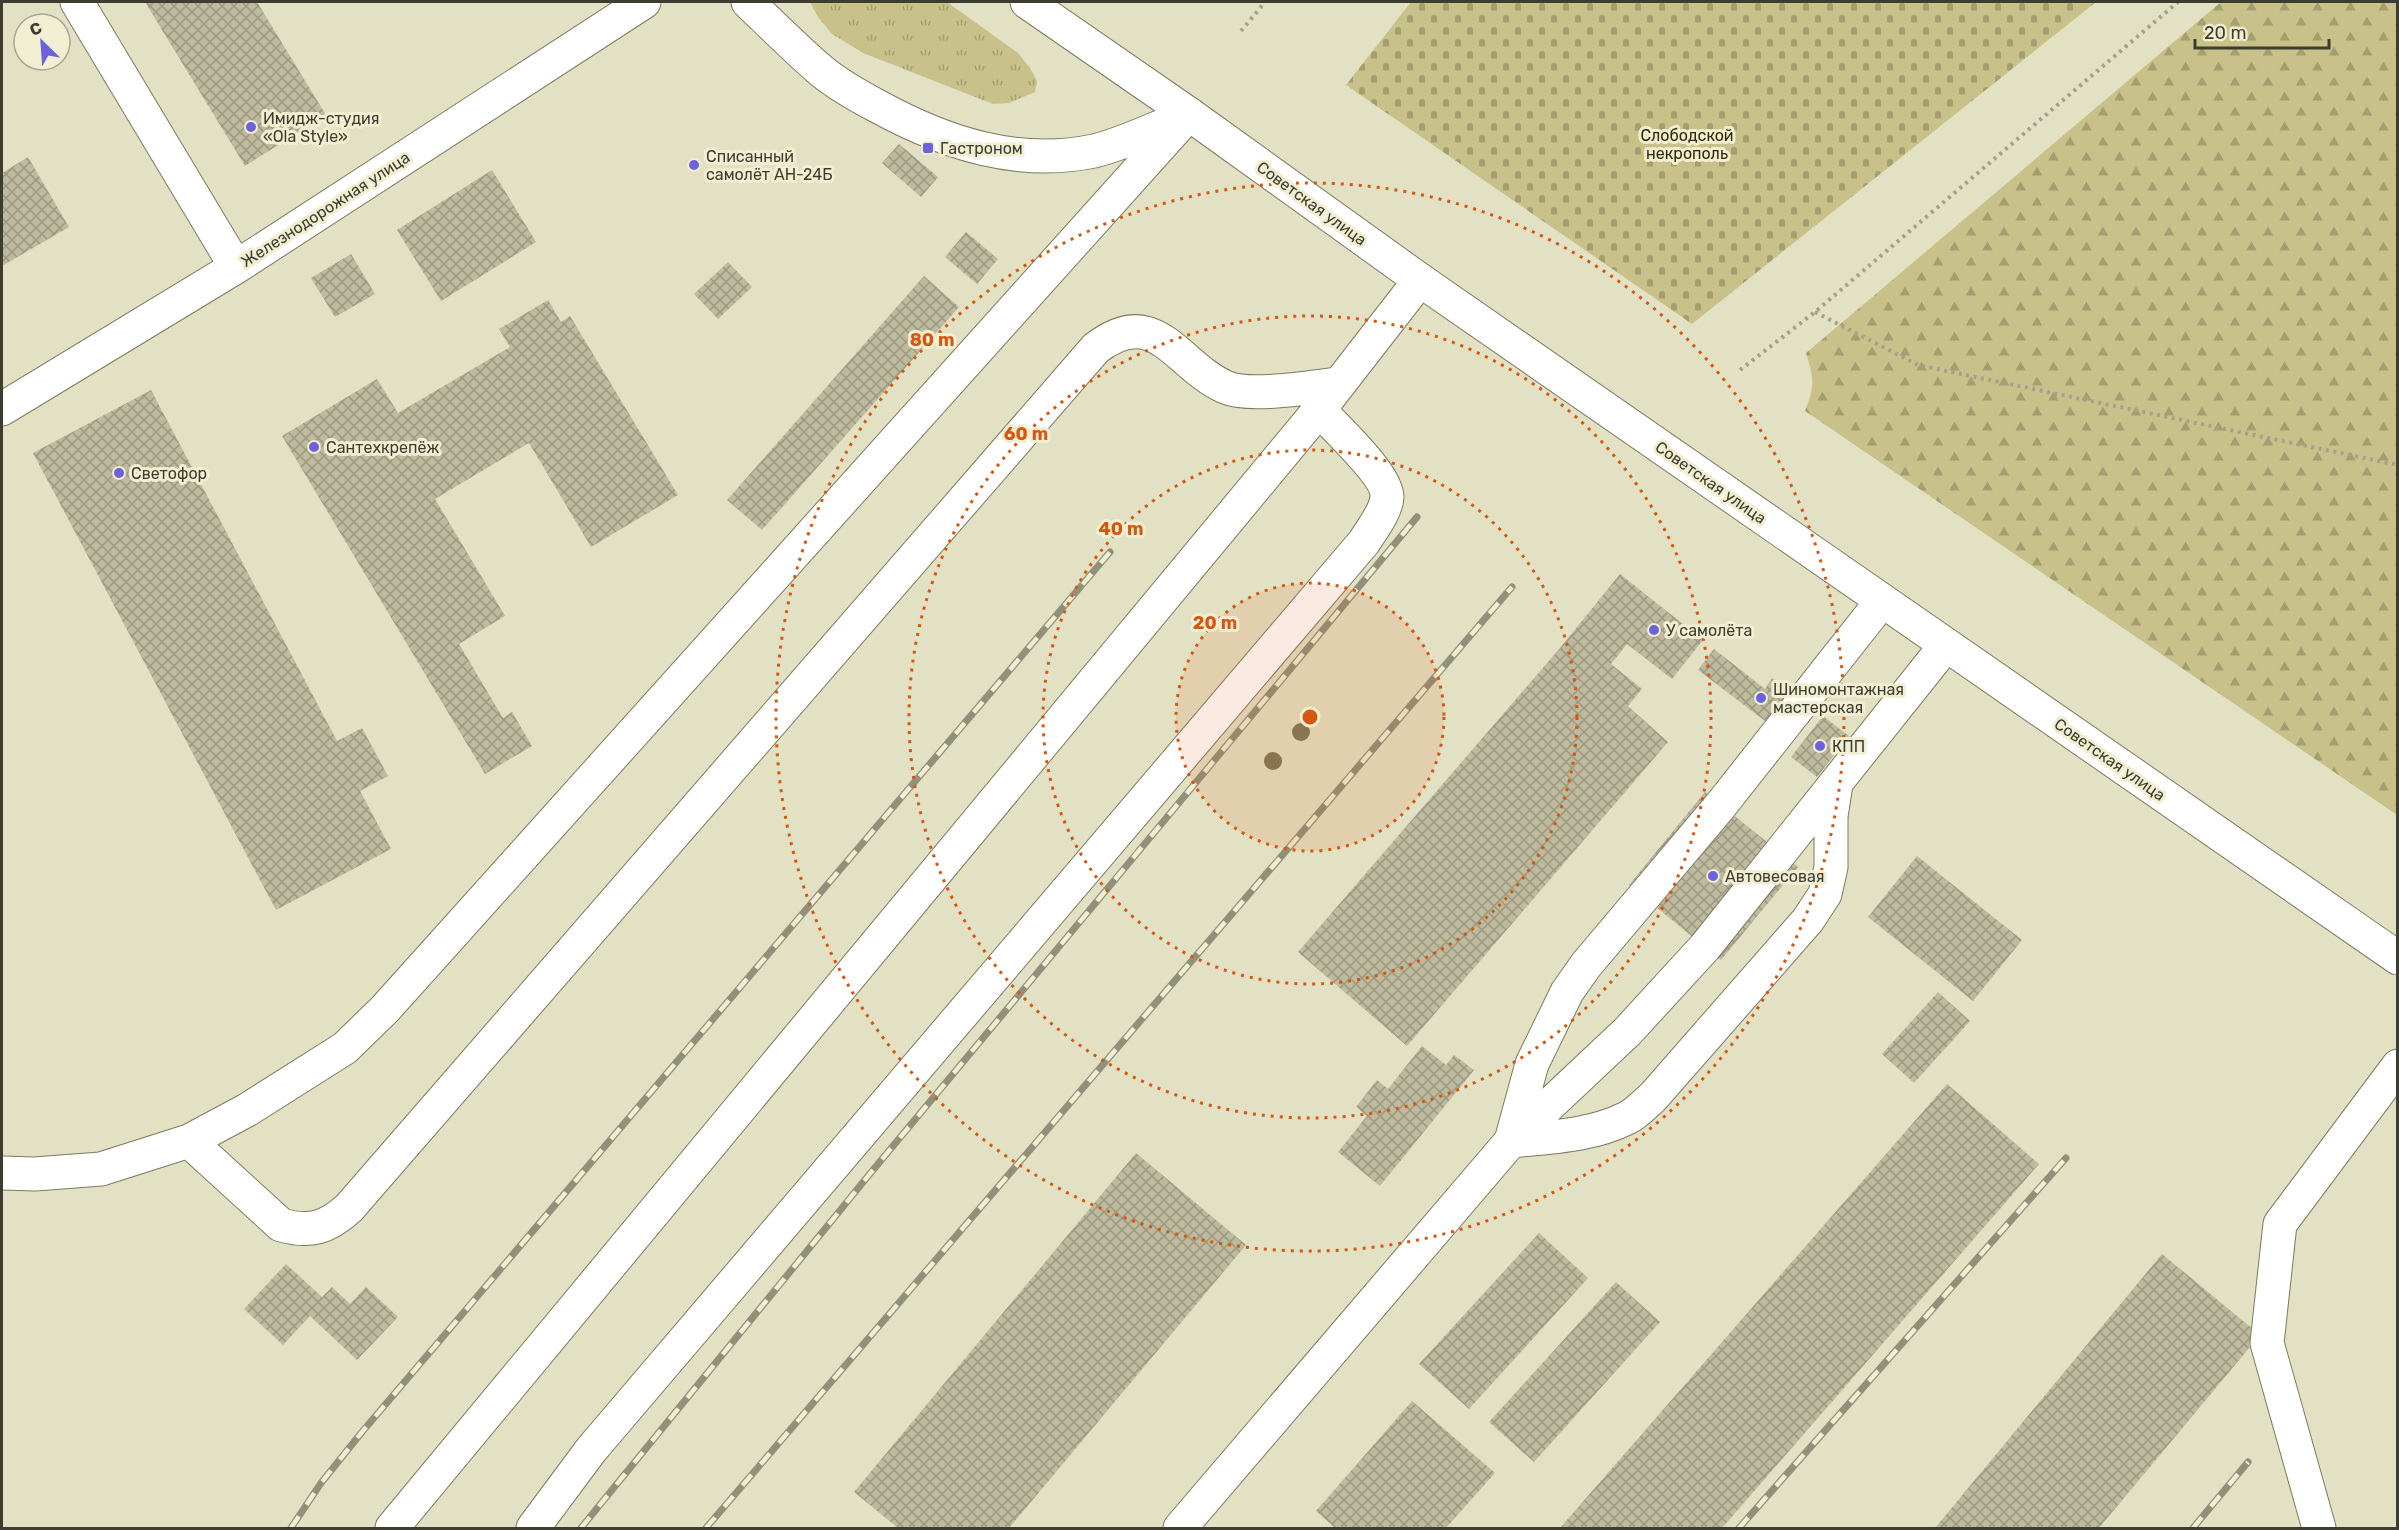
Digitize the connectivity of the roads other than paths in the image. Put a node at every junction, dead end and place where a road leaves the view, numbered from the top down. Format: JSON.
{"nodes":[{"id":1,"x":77,"y":2,"type":"edge"},
{"id":2,"x":644,"y":2,"type":"edge"},
{"id":3,"x":748,"y":2,"type":"edge"},
{"id":4,"x":1027,"y":2,"type":"edge"},
{"id":5,"x":1189,"y":114,"type":"junction"},
{"id":6,"x":236,"y":267,"type":"junction"},
{"id":7,"x":1420,"y":280,"type":"junction"},
{"id":8,"x":1339,"y":384,"type":"junction"},
{"id":9,"x":2,"y":409,"type":"edge"},
{"id":10,"x":1319,"y":410,"type":"junction"},
{"id":11,"x":1882,"y":601,"type":"junction"},
{"id":12,"x":1946,"y":645,"type":"junction"},
{"id":13,"x":1836,"y":784,"type":"junction"},
{"id":14,"x":2397,"y":958,"type":"edge"},
{"id":15,"x":2397,"y":1066,"type":"edge"},
{"id":16,"x":189,"y":1141,"type":"junction"},
{"id":17,"x":1511,"y":1141,"type":"junction"},
{"id":18,"x":2,"y":1173,"type":"edge"},
{"id":19,"x":392,"y":1528,"type":"edge"},
{"id":20,"x":532,"y":1528,"type":"edge"},
{"id":21,"x":1180,"y":1528,"type":"edge"},
{"id":22,"x":2319,"y":1528,"type":"edge"}],
"edges":[{"from":1,"to":6,"type":"street"},
{"from":2,"to":6,"type":"street","name":"Железнодорожная улица"},
{"from":3,"to":5,"type":"street"},
{"from":4,"to":5,"type":"street","name":"Советская улица"},
{"from":5,"to":7,"type":"street","name":"Советская улица"},
{"from":5,"to":16,"type":"street"},
{"from":6,"to":9,"type":"street","name":"Железнодорожная улица"},
{"from":7,"to":8,"type":"street"},
{"from":7,"to":11,"type":"street","name":"Советская улица"},
{"from":8,"to":10,"type":"street"},
{"from":8,"to":16,"type":"street"},
{"from":10,"to":19,"type":"street"},
{"from":10,"to":20,"type":"street"},
{"from":11,"to":12,"type":"street","name":"Советская улица"},
{"from":11,"to":17,"type":"street"},
{"from":12,"to":13,"type":"street"},
{"from":12,"to":14,"type":"street","name":"Советская улица"},
{"from":13,"to":17,"type":"street"},
{"from":13,"to":17,"type":"street"},
{"from":15,"to":22,"type":"street"},
{"from":16,"to":18,"type":"street"},
{"from":17,"to":21,"type":"street"}]}
